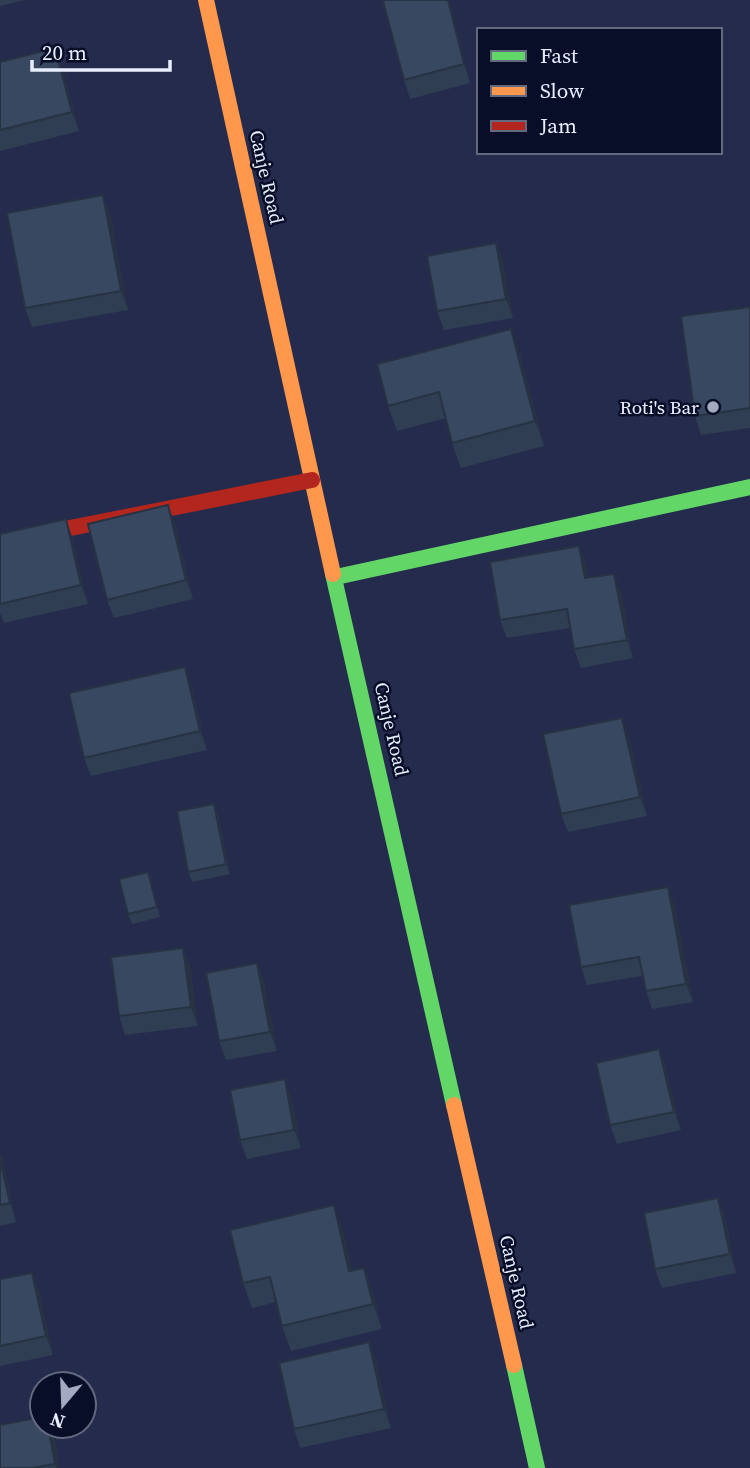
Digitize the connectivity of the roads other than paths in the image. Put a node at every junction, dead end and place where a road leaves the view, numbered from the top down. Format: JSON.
{"nodes":[{"id":1,"x":206,"y":0,"type":"edge"},
{"id":2,"x":312,"y":480,"type":"junction"},
{"id":3,"x":750,"y":487,"type":"edge"},
{"id":4,"x":0,"y":542,"type":"edge"},
{"id":5,"x":336,"y":577,"type":"junction"},
{"id":6,"x":537,"y":1468,"type":"edge"}],
"edges":[{"from":1,"to":2,"type":"street","name":"Canje Road"},
{"from":2,"to":4,"type":"street"},
{"from":2,"to":5,"type":"street","name":"Canje Road"},
{"from":3,"to":5,"type":"street"},
{"from":5,"to":6,"type":"street","name":"Canje Road"}]}
